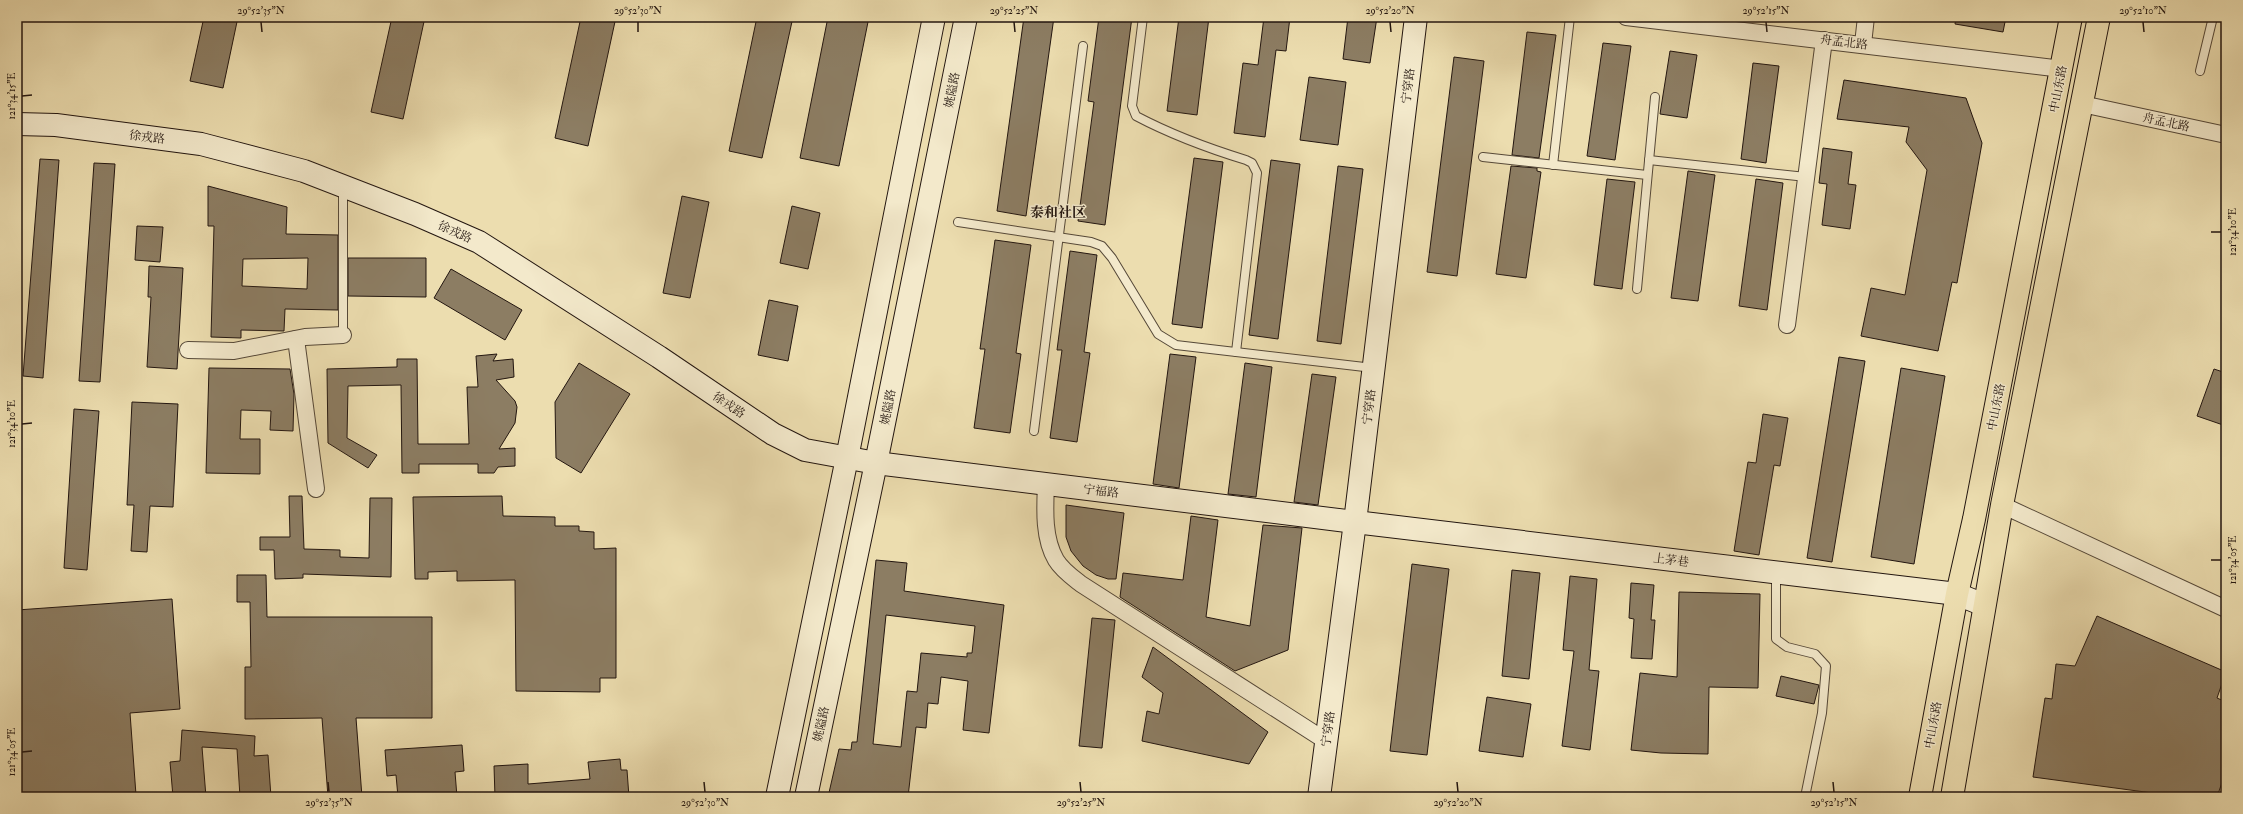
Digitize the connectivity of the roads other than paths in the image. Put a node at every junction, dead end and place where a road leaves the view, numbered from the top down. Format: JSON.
{"nodes":[{"id":1,"x":934,"y":17,"type":"edge"},
{"id":2,"x":966,"y":17,"type":"edge"},
{"id":3,"x":1142,"y":17,"type":"edge"},
{"id":4,"x":1416,"y":17,"type":"edge"},
{"id":5,"x":1570,"y":17,"type":"edge"},
{"id":6,"x":1626,"y":17,"type":"edge"},
{"id":7,"x":1866,"y":17,"type":"edge"},
{"id":8,"x":2071,"y":17,"type":"edge"},
{"id":9,"x":2100,"y":17,"type":"edge"},
{"id":10,"x":2213,"y":17,"type":"edge"},
{"id":11,"x":1824,"y":40,"type":"junction"},
{"id":12,"x":1863,"y":44,"type":"junction"},
{"id":13,"x":1083,"y":46,"type":"dead end"},
{"id":14,"x":2062,"y":70,"type":"junction"},
{"id":15,"x":2200,"y":71,"type":"dead end"},
{"id":16,"x":1655,"y":97,"type":"dead end"},
{"id":17,"x":2082,"y":104,"type":"junction"},
{"id":18,"x":17,"y":124,"type":"edge"},
{"id":19,"x":2226,"y":136,"type":"edge"},
{"id":20,"x":1483,"y":157,"type":"dead end"},
{"id":21,"x":1649,"y":160,"type":"junction"},
{"id":22,"x":1553,"y":165,"type":"junction"},
{"id":23,"x":1647,"y":175,"type":"junction"},
{"id":24,"x":1806,"y":177,"type":"junction"},
{"id":25,"x":343,"y":186,"type":"junction"},
{"id":26,"x":958,"y":222,"type":"dead end"},
{"id":27,"x":1059,"y":238,"type":"junction"},
{"id":28,"x":1637,"y":289,"type":"dead end"},
{"id":29,"x":1787,"y":325,"type":"dead end"},
{"id":30,"x":343,"y":335,"type":"joint"},
{"id":31,"x":296,"y":339,"type":"junction"},
{"id":32,"x":188,"y":350,"type":"dead end"},
{"id":33,"x":1236,"y":352,"type":"junction"},
{"id":34,"x":1374,"y":368,"type":"junction"},
{"id":35,"x":1034,"y":431,"type":"dead end"},
{"id":36,"x":847,"y":458,"type":"junction"},
{"id":37,"x":876,"y":463,"type":"junction"},
{"id":38,"x":1046,"y":484,"type":"junction"},
{"id":39,"x":316,"y":489,"type":"dead end"},
{"id":40,"x":2002,"y":505,"type":"junction"},
{"id":41,"x":1355,"y":522,"type":"junction"},
{"id":42,"x":1776,"y":572,"type":"junction"},
{"id":43,"x":1957,"y":594,"type":"junction"},
{"id":44,"x":1984,"y":605,"type":"junction"},
{"id":45,"x":2226,"y":609,"type":"edge"},
{"id":46,"x":1326,"y":741,"type":"junction"},
{"id":47,"x":777,"y":797,"type":"edge"},
{"id":48,"x":806,"y":797,"type":"edge"},
{"id":49,"x":1319,"y":797,"type":"edge"},
{"id":50,"x":1805,"y":797,"type":"edge"},
{"id":51,"x":1920,"y":797,"type":"edge"},
{"id":52,"x":1952,"y":797,"type":"edge"}],
"edges":[{"from":1,"to":36,"type":"street"},
{"from":2,"to":37,"type":"street","name":"姚隘路"},
{"from":3,"to":33,"type":"lane"},
{"from":4,"to":34,"type":"street","name":"宁穿路"},
{"from":5,"to":22,"type":"lane"},
{"from":6,"to":11,"type":"street","name":"舟孟北路"},
{"from":7,"to":12,"type":"street"},
{"from":8,"to":14,"type":"main road","name":"中山东路"},
{"from":9,"to":17,"type":"main road"},
{"from":10,"to":15,"type":"lane"},
{"from":11,"to":12,"type":"street","name":"舟孟北路"},
{"from":11,"to":24,"type":"street"},
{"from":12,"to":14,"type":"street","name":"舟孟北路"},
{"from":13,"to":27,"type":"lane"},
{"from":14,"to":43,"type":"main road","name":"中山东路"},
{"from":16,"to":21,"type":"lane"},
{"from":17,"to":19,"type":"street","name":"舟孟北路"},
{"from":17,"to":40,"type":"main road"},
{"from":18,"to":25,"type":"street","name":"徐戎路"},
{"from":20,"to":22,"type":"lane"},
{"from":21,"to":23,"type":"lane"},
{"from":21,"to":24,"type":"lane"},
{"from":22,"to":23,"type":"lane"},
{"from":23,"to":28,"type":"lane"},
{"from":24,"to":29,"type":"street"},
{"from":25,"to":30,"type":"lane"},
{"from":25,"to":36,"type":"street","name":"徐戎路"},
{"from":26,"to":27,"type":"lane"},
{"from":27,"to":33,"type":"lane"},
{"from":27,"to":35,"type":"lane"},
{"from":30,"to":31,"type":"street"},
{"from":31,"to":32,"type":"street"},
{"from":31,"to":39,"type":"street"},
{"from":33,"to":34,"type":"lane"},
{"from":34,"to":41,"type":"street","name":"宁穿路"},
{"from":36,"to":37,"type":"street","name":"宁福路"},
{"from":36,"to":47,"type":"street"},
{"from":37,"to":38,"type":"street","name":"宁福路"},
{"from":37,"to":48,"type":"street","name":"姚隘路"},
{"from":38,"to":41,"type":"street","name":"宁福路"},
{"from":38,"to":46,"type":"street"},
{"from":40,"to":44,"type":"main road"},
{"from":40,"to":45,"type":"street"},
{"from":41,"to":42,"type":"street","name":"上茅巷"},
{"from":41,"to":46,"type":"street","name":"宁穿路"},
{"from":42,"to":43,"type":"street","name":"上茅巷"},
{"from":42,"to":50,"type":"lane"},
{"from":43,"to":44,"type":"street","name":"上茅巷"},
{"from":43,"to":51,"type":"main road","name":"中山东路"},
{"from":44,"to":52,"type":"main road"},
{"from":46,"to":49,"type":"street","name":"宁穿路"}]}
